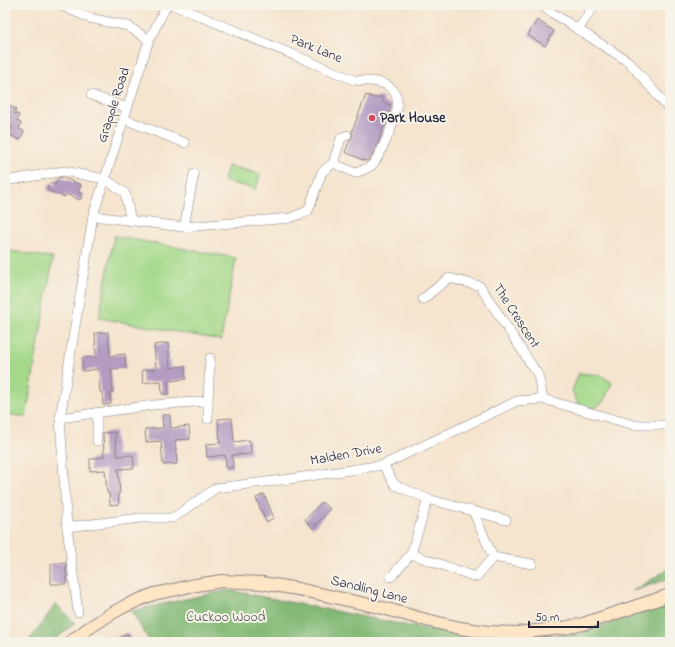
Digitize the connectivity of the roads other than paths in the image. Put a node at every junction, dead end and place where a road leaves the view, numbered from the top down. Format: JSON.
{"nodes":[{"id":1,"x":60,"y":5,"type":"edge"},
{"id":2,"x":167,"y":5,"type":"edge"},
{"id":3,"x":173,"y":5,"type":"edge"},
{"id":4,"x":540,"y":5,"type":"edge"},
{"id":5,"x":594,"y":5,"type":"edge"},
{"id":6,"x":578,"y":30,"type":"junction"},
{"id":7,"x":149,"y":40,"type":"junction"},
{"id":8,"x":91,"y":94,"type":"dead end"},
{"id":9,"x":128,"y":108,"type":"junction"},
{"id":10,"x":670,"y":110,"type":"edge"},
{"id":11,"x":124,"y":119,"type":"junction"},
{"id":12,"x":347,"y":135,"type":"dead end"},
{"id":13,"x":185,"y":143,"type":"dead end"},
{"id":14,"x":333,"y":163,"type":"junction"},
{"id":15,"x":194,"y":174,"type":"dead end"},
{"id":16,"x":105,"y":178,"type":"junction"},
{"id":17,"x":5,"y":181,"type":"edge"},
{"id":18,"x":93,"y":216,"type":"junction"},
{"id":19,"x":131,"y":220,"type":"junction"},
{"id":20,"x":184,"y":227,"type":"junction"},
{"id":21,"x":423,"y":299,"type":"dead end"},
{"id":22,"x":210,"y":358,"type":"dead end"},
{"id":23,"x":543,"y":399,"type":"junction"},
{"id":24,"x":208,"y":401,"type":"junction"},
{"id":25,"x":97,"y":412,"type":"junction"},
{"id":26,"x":60,"y":418,"type":"junction"},
{"id":27,"x":208,"y":418,"type":"dead end"},
{"id":28,"x":670,"y":425,"type":"edge"},
{"id":29,"x":97,"y":441,"type":"dead end"},
{"id":30,"x":383,"y":465,"type":"junction"},
{"id":31,"x":428,"y":499,"type":"junction"},
{"id":32,"x":474,"y":511,"type":"junction"},
{"id":33,"x":506,"y":520,"type":"dead end"},
{"id":34,"x":67,"y":527,"type":"junction"},
{"id":35,"x":410,"y":554,"type":"junction"},
{"id":36,"x":493,"y":557,"type":"junction"},
{"id":37,"x":532,"y":564,"type":"dead end"},
{"id":38,"x":391,"y":577,"type":"dead end"},
{"id":39,"x":670,"y":595,"type":"edge"},
{"id":40,"x":78,"y":612,"type":"dead end"},
{"id":41,"x":70,"y":642,"type":"edge"}],
"edges":[{"from":1,"to":7,"type":"street"},
{"from":2,"to":7,"type":"street","name":"Grapple Road"},
{"from":3,"to":14,"type":"street","name":"Park Lane"},
{"from":4,"to":6,"type":"street"},
{"from":5,"to":6,"type":"street"},
{"from":6,"to":10,"type":"street"},
{"from":7,"to":9,"type":"street","name":"Grapple Road"},
{"from":8,"to":9,"type":"street"},
{"from":9,"to":11,"type":"street","name":"Grapple Road"},
{"from":11,"to":13,"type":"street"},
{"from":11,"to":16,"type":"street","name":"Grapple Road"},
{"from":12,"to":14,"type":"street"},
{"from":14,"to":20,"type":"street"},
{"from":15,"to":20,"type":"street"},
{"from":16,"to":17,"type":"street"},
{"from":16,"to":18,"type":"street","name":"Grapple Road"},
{"from":16,"to":19,"type":"street"},
{"from":18,"to":19,"type":"street"},
{"from":18,"to":26,"type":"street","name":"Grapple Road"},
{"from":19,"to":20,"type":"street"},
{"from":21,"to":23,"type":"street","name":"The Crescent"},
{"from":22,"to":24,"type":"street"},
{"from":23,"to":28,"type":"street","name":"Malden Drive"},
{"from":23,"to":30,"type":"street","name":"Malden Drive"},
{"from":24,"to":25,"type":"street"},
{"from":24,"to":27,"type":"street"},
{"from":25,"to":26,"type":"street"},
{"from":25,"to":29,"type":"street"},
{"from":26,"to":34,"type":"street","name":"Grapple Road"},
{"from":30,"to":31,"type":"street"},
{"from":30,"to":34,"type":"street","name":"Malden Drive"},
{"from":31,"to":32,"type":"street"},
{"from":31,"to":35,"type":"street"},
{"from":32,"to":33,"type":"street"},
{"from":32,"to":36,"type":"street"},
{"from":34,"to":40,"type":"street","name":"Grapple Road"},
{"from":35,"to":36,"type":"street"},
{"from":35,"to":38,"type":"street"},
{"from":36,"to":37,"type":"street"},
{"from":39,"to":41,"type":"street","name":"Sandling Lane"}]}
